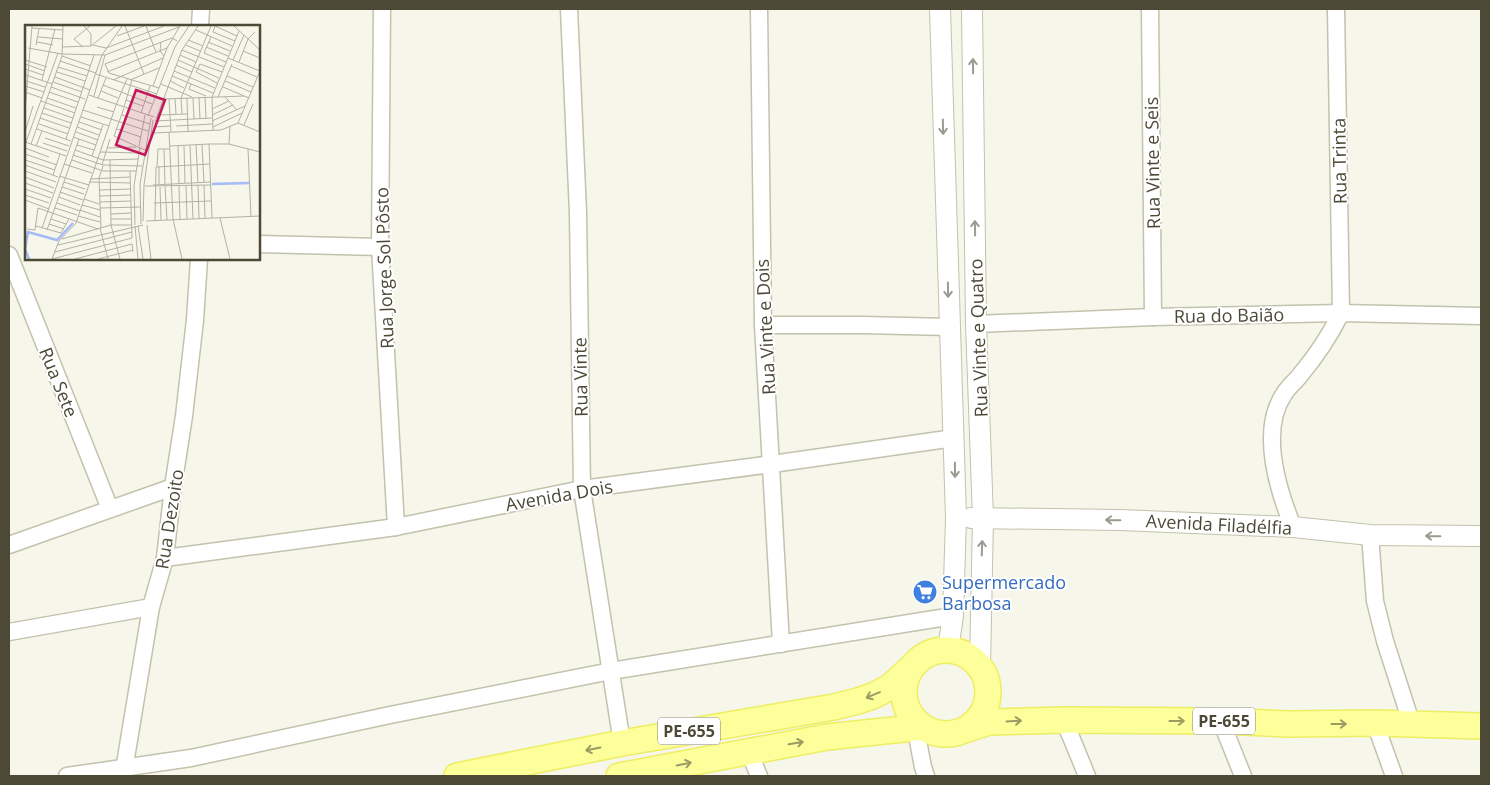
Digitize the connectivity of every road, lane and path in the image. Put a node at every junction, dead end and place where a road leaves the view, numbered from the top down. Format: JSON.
{"nodes":[{"id":1,"x":201,"y":9,"type":"edge"},
{"id":2,"x":382,"y":9,"type":"edge"},
{"id":3,"x":569,"y":9,"type":"edge"},
{"id":4,"x":759,"y":9,"type":"edge"},
{"id":5,"x":940,"y":9,"type":"edge"},
{"id":6,"x":972,"y":9,"type":"edge"},
{"id":7,"x":1150,"y":9,"type":"edge"},
{"id":8,"x":1336,"y":9,"type":"edge"},
{"id":9,"x":200,"y":25,"type":"edge"},
{"id":10,"x":260,"y":244,"type":"edge"},
{"id":11,"x":380,"y":247,"type":"junction"},
{"id":12,"x":9,"y":255,"type":"edge"},
{"id":13,"x":199,"y":260,"type":"edge"},
{"id":14,"x":1341,"y":313,"type":"junction"},
{"id":15,"x":1481,"y":316,"type":"edge"},
{"id":16,"x":1153,"y":317,"type":"junction"},
{"id":17,"x":976,"y":324,"type":"junction"},
{"id":18,"x":764,"y":325,"type":"junction"},
{"id":19,"x":948,"y":327,"type":"junction"},
{"id":20,"x":954,"y":438,"type":"junction"},
{"id":21,"x":772,"y":464,"type":"junction"},
{"id":22,"x":174,"y":487,"type":"junction"},
{"id":23,"x":582,"y":489,"type":"junction"},
{"id":24,"x":110,"y":509,"type":"junction"},
{"id":25,"x":956,"y":518,"type":"junction"},
{"id":26,"x":983,"y":518,"type":"junction"},
{"id":27,"x":396,"y":527,"type":"junction"},
{"id":28,"x":1293,"y":527,"type":"junction"},
{"id":29,"x":1370,"y":535,"type":"junction"},
{"id":30,"x":1481,"y":536,"type":"edge"},
{"id":31,"x":9,"y":546,"type":"edge"},
{"id":32,"x":165,"y":558,"type":"junction"},
{"id":33,"x":151,"y":607,"type":"junction"},
{"id":34,"x":953,"y":616,"type":"junction"},
{"id":35,"x":9,"y":632,"type":"edge"},
{"id":36,"x":781,"y":644,"type":"junction"},
{"id":37,"x":948,"y":649,"type":"junction"},
{"id":38,"x":912,"y":667,"type":"junction"},
{"id":39,"x":980,"y":667,"type":"junction"},
{"id":40,"x":611,"y":671,"type":"junction"},
{"id":41,"x":1064,"y":720,"type":"junction"},
{"id":42,"x":1221,"y":721,"type":"junction"},
{"id":43,"x":917,"y":724,"type":"junction"},
{"id":44,"x":1375,"y":724,"type":"junction"},
{"id":45,"x":1412,"y":724,"type":"junction"},
{"id":46,"x":1481,"y":726,"type":"edge"},
{"id":47,"x":967,"y":729,"type":"junction"},
{"id":48,"x":622,"y":743,"type":"junction"},
{"id":49,"x":748,"y":752,"type":"junction"},
{"id":50,"x":123,"y":772,"type":"edge"},
{"id":51,"x":67,"y":776,"type":"edge"},
{"id":52,"x":457,"y":776,"type":"edge"},
{"id":53,"x":619,"y":776,"type":"edge"},
{"id":54,"x":759,"y":776,"type":"edge"},
{"id":55,"x":926,"y":776,"type":"edge"},
{"id":56,"x":1087,"y":776,"type":"edge"},
{"id":57,"x":1243,"y":776,"type":"edge"},
{"id":58,"x":1394,"y":776,"type":"edge"}],
"edges":[{"from":1,"to":9,"type":"street"},
{"from":2,"to":11,"type":"street","name":"Rua Jorge Sol Pôsto"},
{"from":3,"to":23,"type":"street","name":"Rua Vinte"},
{"from":4,"to":18,"type":"street","name":"Rua Vinte e Dois"},
{"from":5,"to":19,"type":"street","name":"Rua Vinte e Quatro","one_way":true},
{"from":17,"to":6,"type":"street","name":"Rua Vinte e Quatro","one_way":true},
{"from":7,"to":16,"type":"street","name":"Rua Vinte e Seis"},
{"from":8,"to":14,"type":"street","name":"Rua Trinta"},
{"from":10,"to":11,"type":"street"},
{"from":11,"to":27,"type":"street","name":"Rua Jorge Sol Pôsto"},
{"from":12,"to":24,"type":"street","name":"Rua Sete"},
{"from":13,"to":22,"type":"street","name":"Rua Dezoito"},
{"from":14,"to":15,"type":"street","name":"Rua do Baião"},
{"from":14,"to":16,"type":"street","name":"Rua do Baião"},
{"from":14,"to":28,"type":"street"},
{"from":16,"to":17,"type":"street","name":"Rua do Baião"},
{"from":17,"to":26,"type":"street","name":"Rua Vinte e Quatro"},
{"from":18,"to":19,"type":"street"},
{"from":18,"to":21,"type":"street","name":"Rua Vinte e Dois"},
{"from":19,"to":20,"type":"street","name":"Rua Vinte e Quatro"},
{"from":20,"to":21,"type":"street","name":"Avenida Dois"},
{"from":20,"to":25,"type":"street","name":"Rua Vinte e Quatro","one_way":true},
{"from":21,"to":23,"type":"street","name":"Avenida Dois"},
{"from":21,"to":36,"type":"street","name":"Rua Vinte e Dois"},
{"from":22,"to":24,"type":"street"},
{"from":22,"to":32,"type":"street","name":"Rua Dezoito"},
{"from":23,"to":27,"type":"street","name":"Avenida Dois"},
{"from":23,"to":40,"type":"street","name":"Rua Vinte"},
{"from":24,"to":31,"type":"street"},
{"from":25,"to":26,"type":"street","name":"Avenida Filadélfia"},
{"from":25,"to":34,"type":"street","name":"Rua Vinte e Quatro"},
{"from":28,"to":26,"type":"street","name":"Avenida Filadélfia","one_way":true},
{"from":39,"to":26,"type":"street","name":"Rua Vinte e Quatro","one_way":true},
{"from":27,"to":32,"type":"street","name":"Avenida Dois"},
{"from":28,"to":29,"type":"street","name":"Avenida Filadélfia"},
{"from":30,"to":29,"type":"street","name":"Avenida Filadélfia","one_way":true},
{"from":29,"to":45,"type":"street"},
{"from":32,"to":33,"type":"street","name":"Rua Dezoito"},
{"from":33,"to":35,"type":"street"},
{"from":33,"to":50,"type":"street","name":"Rua Dezoito"},
{"from":34,"to":36,"type":"street"},
{"from":34,"to":37,"type":"street","name":"Rua Vinte e Quatro"},
{"from":36,"to":40,"type":"street"},
{"from":37,"to":38,"type":"main road","number":"PE-655"},
{"from":37,"to":39,"type":"main road"},
{"from":38,"to":43,"type":"main road"},
{"from":38,"to":48,"type":"main road","number":"PE-655","one_way":true},
{"from":39,"to":47,"type":"main road"},
{"from":40,"to":48,"type":"street","name":"Rua Vinte"},
{"from":40,"to":50,"type":"street"},
{"from":41,"to":42,"type":"main road","number":"PE-655","one_way":true},
{"from":47,"to":41,"type":"main road","number":"PE-655","one_way":true},
{"from":41,"to":56,"type":"street"},
{"from":42,"to":44,"type":"main road","number":"PE-655","one_way":true},
{"from":42,"to":57,"type":"street"},
{"from":43,"to":47,"type":"main road","number":"PE-655"},
{"from":49,"to":43,"type":"main road","number":"PE-655","one_way":true},
{"from":43,"to":55,"type":"street"},
{"from":44,"to":45,"type":"main road","number":"PE-655"},
{"from":44,"to":58,"type":"street"},
{"from":45,"to":46,"type":"main road","number":"PE-655"},
{"from":48,"to":52,"type":"main road","number":"PE-655","one_way":true},
{"from":53,"to":49,"type":"main road","number":"PE-655","one_way":true},
{"from":49,"to":54,"type":"street"},
{"from":50,"to":51,"type":"street"}]}
